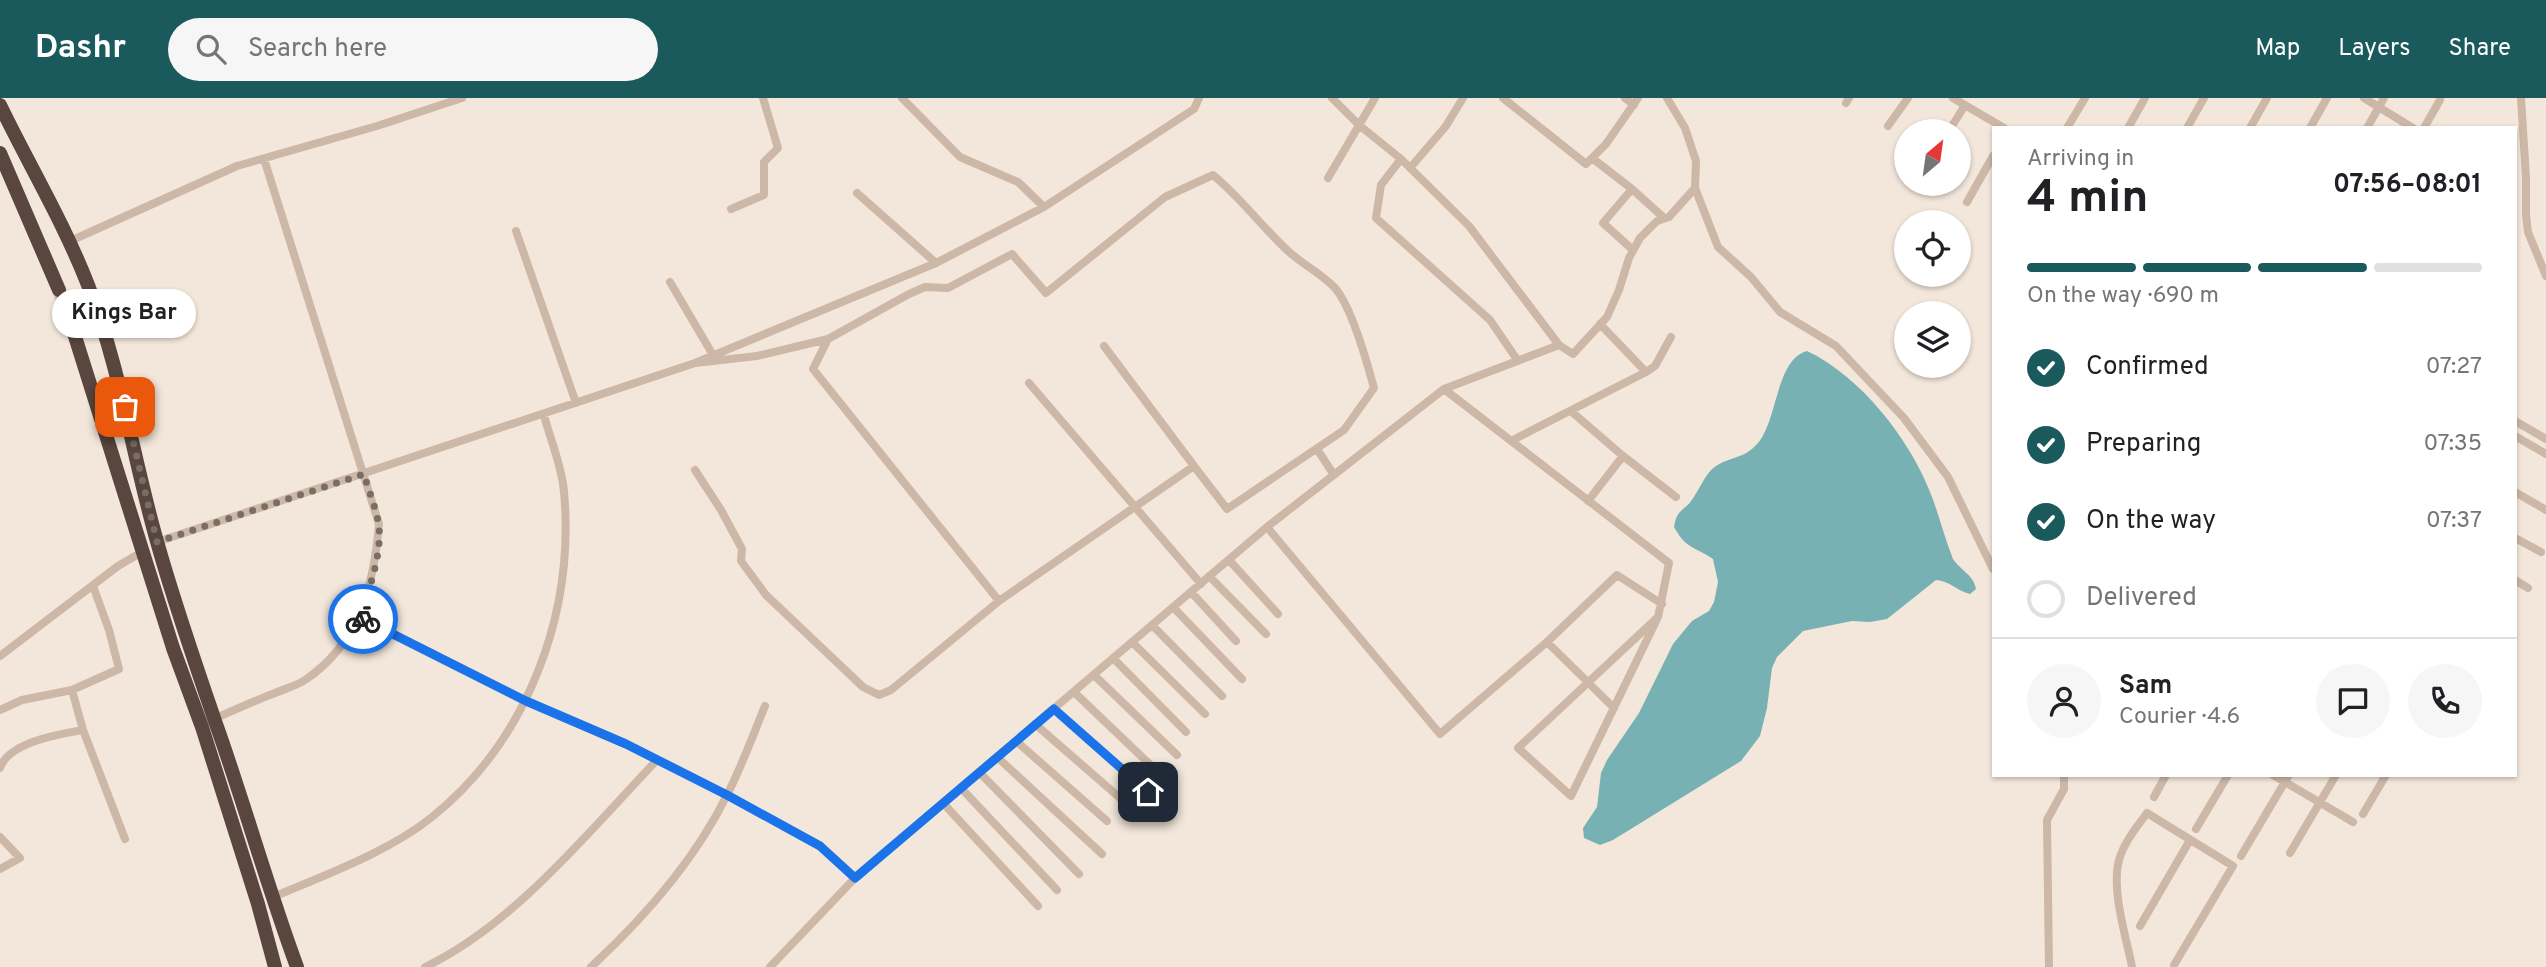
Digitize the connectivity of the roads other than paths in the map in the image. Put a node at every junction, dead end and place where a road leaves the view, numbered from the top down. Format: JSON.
{"nodes":[{"id":1,"x":462,"y":98,"type":"edge"},
{"id":2,"x":762,"y":98,"type":"edge"},
{"id":3,"x":902,"y":98,"type":"edge"},
{"id":4,"x":1199,"y":98,"type":"edge"},
{"id":5,"x":1333,"y":98,"type":"edge"},
{"id":6,"x":1375,"y":98,"type":"edge"},
{"id":7,"x":1463,"y":98,"type":"edge"},
{"id":8,"x":1503,"y":98,"type":"edge"},
{"id":9,"x":1625,"y":98,"type":"edge"},
{"id":10,"x":1667,"y":98,"type":"edge"},
{"id":11,"x":1908,"y":98,"type":"edge"},
{"id":12,"x":1953,"y":98,"type":"edge"},
{"id":13,"x":2085,"y":98,"type":"edge"},
{"id":14,"x":2145,"y":98,"type":"edge"},
{"id":15,"x":2204,"y":98,"type":"edge"},
{"id":16,"x":2267,"y":98,"type":"edge"},
{"id":17,"x":2328,"y":98,"type":"edge"},
{"id":18,"x":2364,"y":98,"type":"edge"},
{"id":19,"x":2384,"y":98,"type":"edge"},
{"id":20,"x":2521,"y":98,"type":"edge"},
{"id":21,"x":2440,"y":100,"type":"dead end"},
{"id":22,"x":1636,"y":102,"type":"edge"},
{"id":23,"x":0,"y":105,"type":"edge"},
{"id":24,"x":1965,"y":105,"type":"junction"},
{"id":25,"x":2379,"y":107,"type":"junction"},
{"id":26,"x":1956,"y":119,"type":"edge"},
{"id":27,"x":1359,"y":125,"type":"junction"},
{"id":28,"x":1888,"y":126,"type":"dead end"},
{"id":29,"x":2001,"y":126,"type":"edge"},
{"id":30,"x":2068,"y":126,"type":"edge"},
{"id":31,"x":2128,"y":126,"type":"edge"},
{"id":32,"x":2189,"y":126,"type":"edge"},
{"id":33,"x":2251,"y":126,"type":"edge"},
{"id":34,"x":2311,"y":126,"type":"edge"},
{"id":35,"x":2368,"y":126,"type":"edge"},
{"id":36,"x":2410,"y":126,"type":"edge"},
{"id":37,"x":2425,"y":126,"type":"edge"},
{"id":38,"x":0,"y":153,"type":"edge"},
{"id":39,"x":1592,"y":158,"type":"junction"},
{"id":40,"x":1992,"y":158,"type":"edge"},
{"id":41,"x":264,"y":159,"type":"junction"},
{"id":42,"x":1401,"y":159,"type":"junction"},
{"id":43,"x":1410,"y":168,"type":"junction"},
{"id":44,"x":1328,"y":178,"type":"dead end"},
{"id":45,"x":1695,"y":188,"type":"junction"},
{"id":46,"x":1632,"y":189,"type":"junction"},
{"id":47,"x":857,"y":193,"type":"dead end"},
{"id":48,"x":1967,"y":202,"type":"dead end"},
{"id":49,"x":1044,"y":206,"type":"junction"},
{"id":50,"x":731,"y":209,"type":"dead end"},
{"id":51,"x":1663,"y":218,"type":"junction"},
{"id":52,"x":516,"y":231,"type":"dead end"},
{"id":53,"x":68,"y":242,"type":"junction"},
{"id":54,"x":1633,"y":250,"type":"junction"},
{"id":55,"x":936,"y":263,"type":"junction"},
{"id":56,"x":2546,"y":276,"type":"edge"},
{"id":57,"x":670,"y":282,"type":"dead end"},
{"id":58,"x":59,"y":290,"type":"tunnel mouth"},
{"id":59,"x":66,"y":311,"type":"tunnel mouth"},
{"id":60,"x":1600,"y":324,"type":"junction"},
{"id":61,"x":1671,"y":337,"type":"dead end"},
{"id":62,"x":828,"y":339,"type":"junction"},
{"id":63,"x":1559,"y":345,"type":"junction"},
{"id":64,"x":1104,"y":346,"type":"dead end"},
{"id":65,"x":713,"y":355,"type":"junction"},
{"id":66,"x":1518,"y":361,"type":"junction"},
{"id":67,"x":695,"y":363,"type":"junction"},
{"id":68,"x":1646,"y":372,"type":"junction"},
{"id":69,"x":1029,"y":383,"type":"dead end"},
{"id":70,"x":1444,"y":389,"type":"junction"},
{"id":71,"x":576,"y":403,"type":"junction"},
{"id":72,"x":1572,"y":412,"type":"junction"},
{"id":73,"x":544,"y":415,"type":"junction"},
{"id":74,"x":2517,"y":422,"type":"edge"},
{"id":75,"x":2517,"y":437,"type":"edge"},
{"id":76,"x":2546,"y":439,"type":"edge"},
{"id":77,"x":1511,"y":441,"type":"junction"},
{"id":78,"x":1317,"y":449,"type":"junction"},
{"id":79,"x":2546,"y":454,"type":"edge"},
{"id":80,"x":1622,"y":456,"type":"junction"},
{"id":81,"x":1194,"y":466,"type":"junction"},
{"id":82,"x":695,"y":470,"type":"dead end"},
{"id":83,"x":364,"y":474,"type":"junction"},
{"id":84,"x":1334,"y":475,"type":"junction"},
{"id":85,"x":2517,"y":493,"type":"edge"},
{"id":86,"x":1676,"y":497,"type":"dead end"},
{"id":87,"x":1588,"y":501,"type":"junction"},
{"id":88,"x":1135,"y":506,"type":"junction"},
{"id":89,"x":2546,"y":510,"type":"edge"},
{"id":90,"x":1268,"y":527,"type":"junction"},
{"id":91,"x":2517,"y":539,"type":"edge"},
{"id":92,"x":157,"y":542,"type":"junction"},
{"id":93,"x":142,"y":552,"type":"junction"},
{"id":94,"x":2541,"y":552,"type":"dead end"},
{"id":95,"x":1229,"y":560,"type":"junction"},
{"id":96,"x":1992,"y":567,"type":"edge"},
{"id":97,"x":1209,"y":576,"type":"junction"},
{"id":98,"x":2517,"y":581,"type":"edge"},
{"id":99,"x":1200,"y":584,"type":"junction"},
{"id":100,"x":93,"y":586,"type":"junction"},
{"id":101,"x":2528,"y":588,"type":"dead end"},
{"id":102,"x":1191,"y":592,"type":"junction"},
{"id":103,"x":999,"y":601,"type":"junction"},
{"id":104,"x":1662,"y":604,"type":"junction"},
{"id":105,"x":1173,"y":607,"type":"junction"},
{"id":106,"x":1278,"y":614,"type":"dead end"},
{"id":107,"x":359,"y":617,"type":"junction"},
{"id":108,"x":1658,"y":617,"type":"junction"},
{"id":109,"x":1153,"y":625,"type":"junction"},
{"id":110,"x":1266,"y":634,"type":"dead end"},
{"id":111,"x":1236,"y":641,"type":"dead end"},
{"id":112,"x":1132,"y":642,"type":"junction"},
{"id":113,"x":1547,"y":642,"type":"junction"},
{"id":114,"x":0,"y":656,"type":"edge"},
{"id":115,"x":1113,"y":658,"type":"junction"},
{"id":116,"x":1094,"y":675,"type":"junction"},
{"id":117,"x":1242,"y":679,"type":"dead end"},
{"id":118,"x":1588,"y":682,"type":"junction"},
{"id":119,"x":72,"y":691,"type":"junction"},
{"id":120,"x":1074,"y":692,"type":"junction"},
{"id":121,"x":1222,"y":696,"type":"dead end"},
{"id":122,"x":526,"y":701,"type":"junction"},
{"id":123,"x":765,"y":706,"type":"dead end"},
{"id":124,"x":1614,"y":708,"type":"junction"},
{"id":125,"x":1054,"y":709,"type":"junction"},
{"id":126,"x":0,"y":710,"type":"edge"},
{"id":127,"x":1205,"y":715,"type":"dead end"},
{"id":128,"x":214,"y":719,"type":"junction"},
{"id":129,"x":1035,"y":724,"type":"junction"},
{"id":130,"x":83,"y":730,"type":"junction"},
{"id":131,"x":1186,"y":732,"type":"dead end"},
{"id":132,"x":1016,"y":741,"type":"junction"},
{"id":133,"x":1177,"y":755,"type":"dead end"},
{"id":134,"x":997,"y":757,"type":"junction"},
{"id":135,"x":657,"y":760,"type":"junction"},
{"id":136,"x":1,"y":761,"type":"edge"},
{"id":137,"x":979,"y":772,"type":"junction"},
{"id":138,"x":1163,"y":776,"type":"dead end"},
{"id":139,"x":2064,"y":777,"type":"edge"},
{"id":140,"x":2165,"y":777,"type":"edge"},
{"id":141,"x":2227,"y":777,"type":"edge"},
{"id":142,"x":2335,"y":777,"type":"edge"},
{"id":143,"x":2385,"y":777,"type":"edge"},
{"id":144,"x":2287,"y":779,"type":"edge"},
{"id":145,"x":961,"y":788,"type":"junction"},
{"id":146,"x":1148,"y":792,"type":"dead end"},
{"id":147,"x":727,"y":795,"type":"junction"},
{"id":148,"x":2154,"y":797,"type":"dead end"},
{"id":149,"x":943,"y":803,"type":"junction"},
{"id":150,"x":2320,"y":803,"type":"junction"},
{"id":151,"x":1135,"y":811,"type":"dead end"},
{"id":152,"x":2363,"y":814,"type":"dead end"},
{"id":153,"x":1107,"y":821,"type":"dead end"},
{"id":154,"x":2353,"y":822,"type":"dead end"},
{"id":155,"x":2196,"y":829,"type":"dead end"},
{"id":156,"x":0,"y":837,"type":"edge"},
{"id":157,"x":125,"y":839,"type":"dead end"},
{"id":158,"x":2190,"y":840,"type":"junction"},
{"id":159,"x":2290,"y":853,"type":"dead end"},
{"id":160,"x":1102,"y":854,"type":"dead end"},
{"id":161,"x":2241,"y":856,"type":"dead end"},
{"id":162,"x":0,"y":869,"type":"edge"},
{"id":163,"x":1079,"y":874,"type":"dead end"},
{"id":164,"x":855,"y":878,"type":"junction"},
{"id":165,"x":1057,"y":890,"type":"dead end"},
{"id":166,"x":271,"y":898,"type":"junction"},
{"id":167,"x":1038,"y":906,"type":"dead end"},
{"id":168,"x":2140,"y":926,"type":"dead end"},
{"id":169,"x":2174,"y":965,"type":"dead end"},
{"id":170,"x":275,"y":967,"type":"edge"},
{"id":171,"x":297,"y":967,"type":"edge"},
{"id":172,"x":425,"y":967,"type":"edge"},
{"id":173,"x":591,"y":967,"type":"edge"},
{"id":174,"x":770,"y":967,"type":"edge"},
{"id":175,"x":2049,"y":967,"type":"edge"},
{"id":176,"x":2132,"y":967,"type":"edge"}],
"edges":[{"from":1,"to":41,"type":"street"},
{"from":2,"to":50,"type":"street"},
{"from":3,"to":49,"type":"street"},
{"from":4,"to":49,"type":"street"},
{"from":5,"to":27,"type":"street"},
{"from":6,"to":27,"type":"street"},
{"from":7,"to":43,"type":"street"},
{"from":8,"to":39,"type":"street"},
{"from":9,"to":22,"type":"street"},
{"from":10,"to":45,"type":"street"},
{"from":11,"to":28,"type":"street"},
{"from":12,"to":24,"type":"street"},
{"from":13,"to":30,"type":"street"},
{"from":14,"to":31,"type":"street"},
{"from":15,"to":32,"type":"street"},
{"from":16,"to":33,"type":"street"},
{"from":17,"to":34,"type":"street"},
{"from":18,"to":25,"type":"street"},
{"from":19,"to":25,"type":"street"},
{"from":20,"to":56,"type":"street"},
{"from":21,"to":37,"type":"street"},
{"from":22,"to":39,"type":"street"},
{"from":23,"to":53,"type":"highway"},
{"from":24,"to":26,"type":"street"},
{"from":24,"to":29,"type":"street"},
{"from":25,"to":35,"type":"street"},
{"from":25,"to":36,"type":"street"},
{"from":27,"to":42,"type":"street"},
{"from":27,"to":44,"type":"street"},
{"from":38,"to":58,"type":"highway"},
{"from":39,"to":46,"type":"street"},
{"from":40,"to":48,"type":"street"},
{"from":41,"to":53,"type":"street"},
{"from":41,"to":83,"type":"street"},
{"from":42,"to":43,"type":"street"},
{"from":42,"to":66,"type":"street"},
{"from":43,"to":63,"type":"street"},
{"from":45,"to":51,"type":"street"},
{"from":45,"to":96,"type":"street"},
{"from":46,"to":51,"type":"street"},
{"from":46,"to":54,"type":"street"},
{"from":47,"to":55,"type":"street"},
{"from":49,"to":55,"type":"street"},
{"from":51,"to":54,"type":"street"},
{"from":52,"to":71,"type":"street"},
{"from":53,"to":92,"type":"highway"},
{"from":54,"to":60,"type":"street"},
{"from":55,"to":65,"type":"street"},
{"from":57,"to":65,"type":"street"},
{"from":59,"to":93,"type":"highway"},
{"from":60,"to":63,"type":"street"},
{"from":60,"to":68,"type":"street"},
{"from":61,"to":68,"type":"street"},
{"from":62,"to":67,"type":"street"},
{"from":62,"to":78,"type":"street"},
{"from":62,"to":103,"type":"street"},
{"from":63,"to":66,"type":"street"},
{"from":64,"to":81,"type":"street"},
{"from":65,"to":67,"type":"street"},
{"from":66,"to":70,"type":"street"},
{"from":67,"to":71,"type":"street"},
{"from":68,"to":72,"type":"street"},
{"from":69,"to":88,"type":"street"},
{"from":70,"to":77,"type":"street"},
{"from":70,"to":84,"type":"street"},
{"from":71,"to":73,"type":"street"},
{"from":72,"to":77,"type":"street"},
{"from":72,"to":80,"type":"street"},
{"from":73,"to":83,"type":"street"},
{"from":73,"to":122,"type":"street"},
{"from":74,"to":76,"type":"street"},
{"from":75,"to":79,"type":"street"},
{"from":77,"to":87,"type":"street"},
{"from":78,"to":81,"type":"street"},
{"from":78,"to":84,"type":"street"},
{"from":80,"to":86,"type":"street"},
{"from":80,"to":87,"type":"street"},
{"from":81,"to":88,"type":"street"},
{"from":82,"to":103,"type":"street"},
{"from":83,"to":92,"type":"street"},
{"from":83,"to":107,"type":"street"},
{"from":84,"to":90,"type":"street"},
{"from":85,"to":89,"type":"street"},
{"from":87,"to":104,"type":"street"},
{"from":88,"to":99,"type":"street"},
{"from":88,"to":103,"type":"street"},
{"from":90,"to":95,"type":"street"},
{"from":90,"to":113,"type":"street"},
{"from":91,"to":94,"type":"street"},
{"from":92,"to":128,"type":"highway"},
{"from":93,"to":100,"type":"street"},
{"from":93,"to":170,"type":"highway"},
{"from":95,"to":97,"type":"street"},
{"from":95,"to":106,"type":"street"},
{"from":97,"to":99,"type":"street"},
{"from":97,"to":110,"type":"street"},
{"from":98,"to":101,"type":"street"},
{"from":99,"to":102,"type":"street"},
{"from":100,"to":114,"type":"street"},
{"from":100,"to":119,"type":"street"},
{"from":102,"to":105,"type":"street"},
{"from":102,"to":111,"type":"street"},
{"from":104,"to":108,"type":"street"},
{"from":104,"to":113,"type":"street"},
{"from":105,"to":109,"type":"street"},
{"from":105,"to":117,"type":"street"},
{"from":107,"to":122,"type":"street"},
{"from":107,"to":128,"type":"street"},
{"from":108,"to":118,"type":"street"},
{"from":108,"to":124,"type":"street"},
{"from":109,"to":112,"type":"street"},
{"from":109,"to":121,"type":"street"},
{"from":112,"to":115,"type":"street"},
{"from":112,"to":127,"type":"street"},
{"from":113,"to":118,"type":"street"},
{"from":115,"to":116,"type":"street"},
{"from":115,"to":131,"type":"street"},
{"from":116,"to":120,"type":"street"},
{"from":116,"to":133,"type":"street"},
{"from":118,"to":124,"type":"street"},
{"from":118,"to":124,"type":"street"},
{"from":119,"to":126,"type":"street"},
{"from":119,"to":130,"type":"street"},
{"from":120,"to":125,"type":"street"},
{"from":120,"to":138,"type":"street"},
{"from":122,"to":135,"type":"street"},
{"from":122,"to":166,"type":"street"},
{"from":123,"to":147,"type":"street"},
{"from":125,"to":129,"type":"street"},
{"from":125,"to":146,"type":"street"},
{"from":128,"to":166,"type":"highway"},
{"from":129,"to":132,"type":"street"},
{"from":129,"to":151,"type":"street"},
{"from":130,"to":136,"type":"street"},
{"from":130,"to":157,"type":"street"},
{"from":132,"to":134,"type":"street"},
{"from":132,"to":153,"type":"street"},
{"from":134,"to":137,"type":"street"},
{"from":134,"to":160,"type":"street"},
{"from":135,"to":147,"type":"street"},
{"from":135,"to":172,"type":"street"},
{"from":137,"to":145,"type":"street"},
{"from":137,"to":163,"type":"street"},
{"from":139,"to":175,"type":"street"},
{"from":140,"to":148,"type":"street"},
{"from":141,"to":155,"type":"street"},
{"from":142,"to":150,"type":"street"},
{"from":143,"to":152,"type":"street"},
{"from":144,"to":150,"type":"street"},
{"from":144,"to":161,"type":"street"},
{"from":145,"to":149,"type":"street"},
{"from":145,"to":165,"type":"street"},
{"from":147,"to":164,"type":"street"},
{"from":147,"to":173,"type":"street"},
{"from":149,"to":164,"type":"street"},
{"from":149,"to":167,"type":"street"},
{"from":150,"to":154,"type":"street"},
{"from":150,"to":159,"type":"street"},
{"from":156,"to":162,"type":"street"},
{"from":158,"to":168,"type":"street"},
{"from":158,"to":169,"type":"street"},
{"from":158,"to":176,"type":"street"},
{"from":164,"to":174,"type":"street"},
{"from":166,"to":171,"type":"highway"}]}
